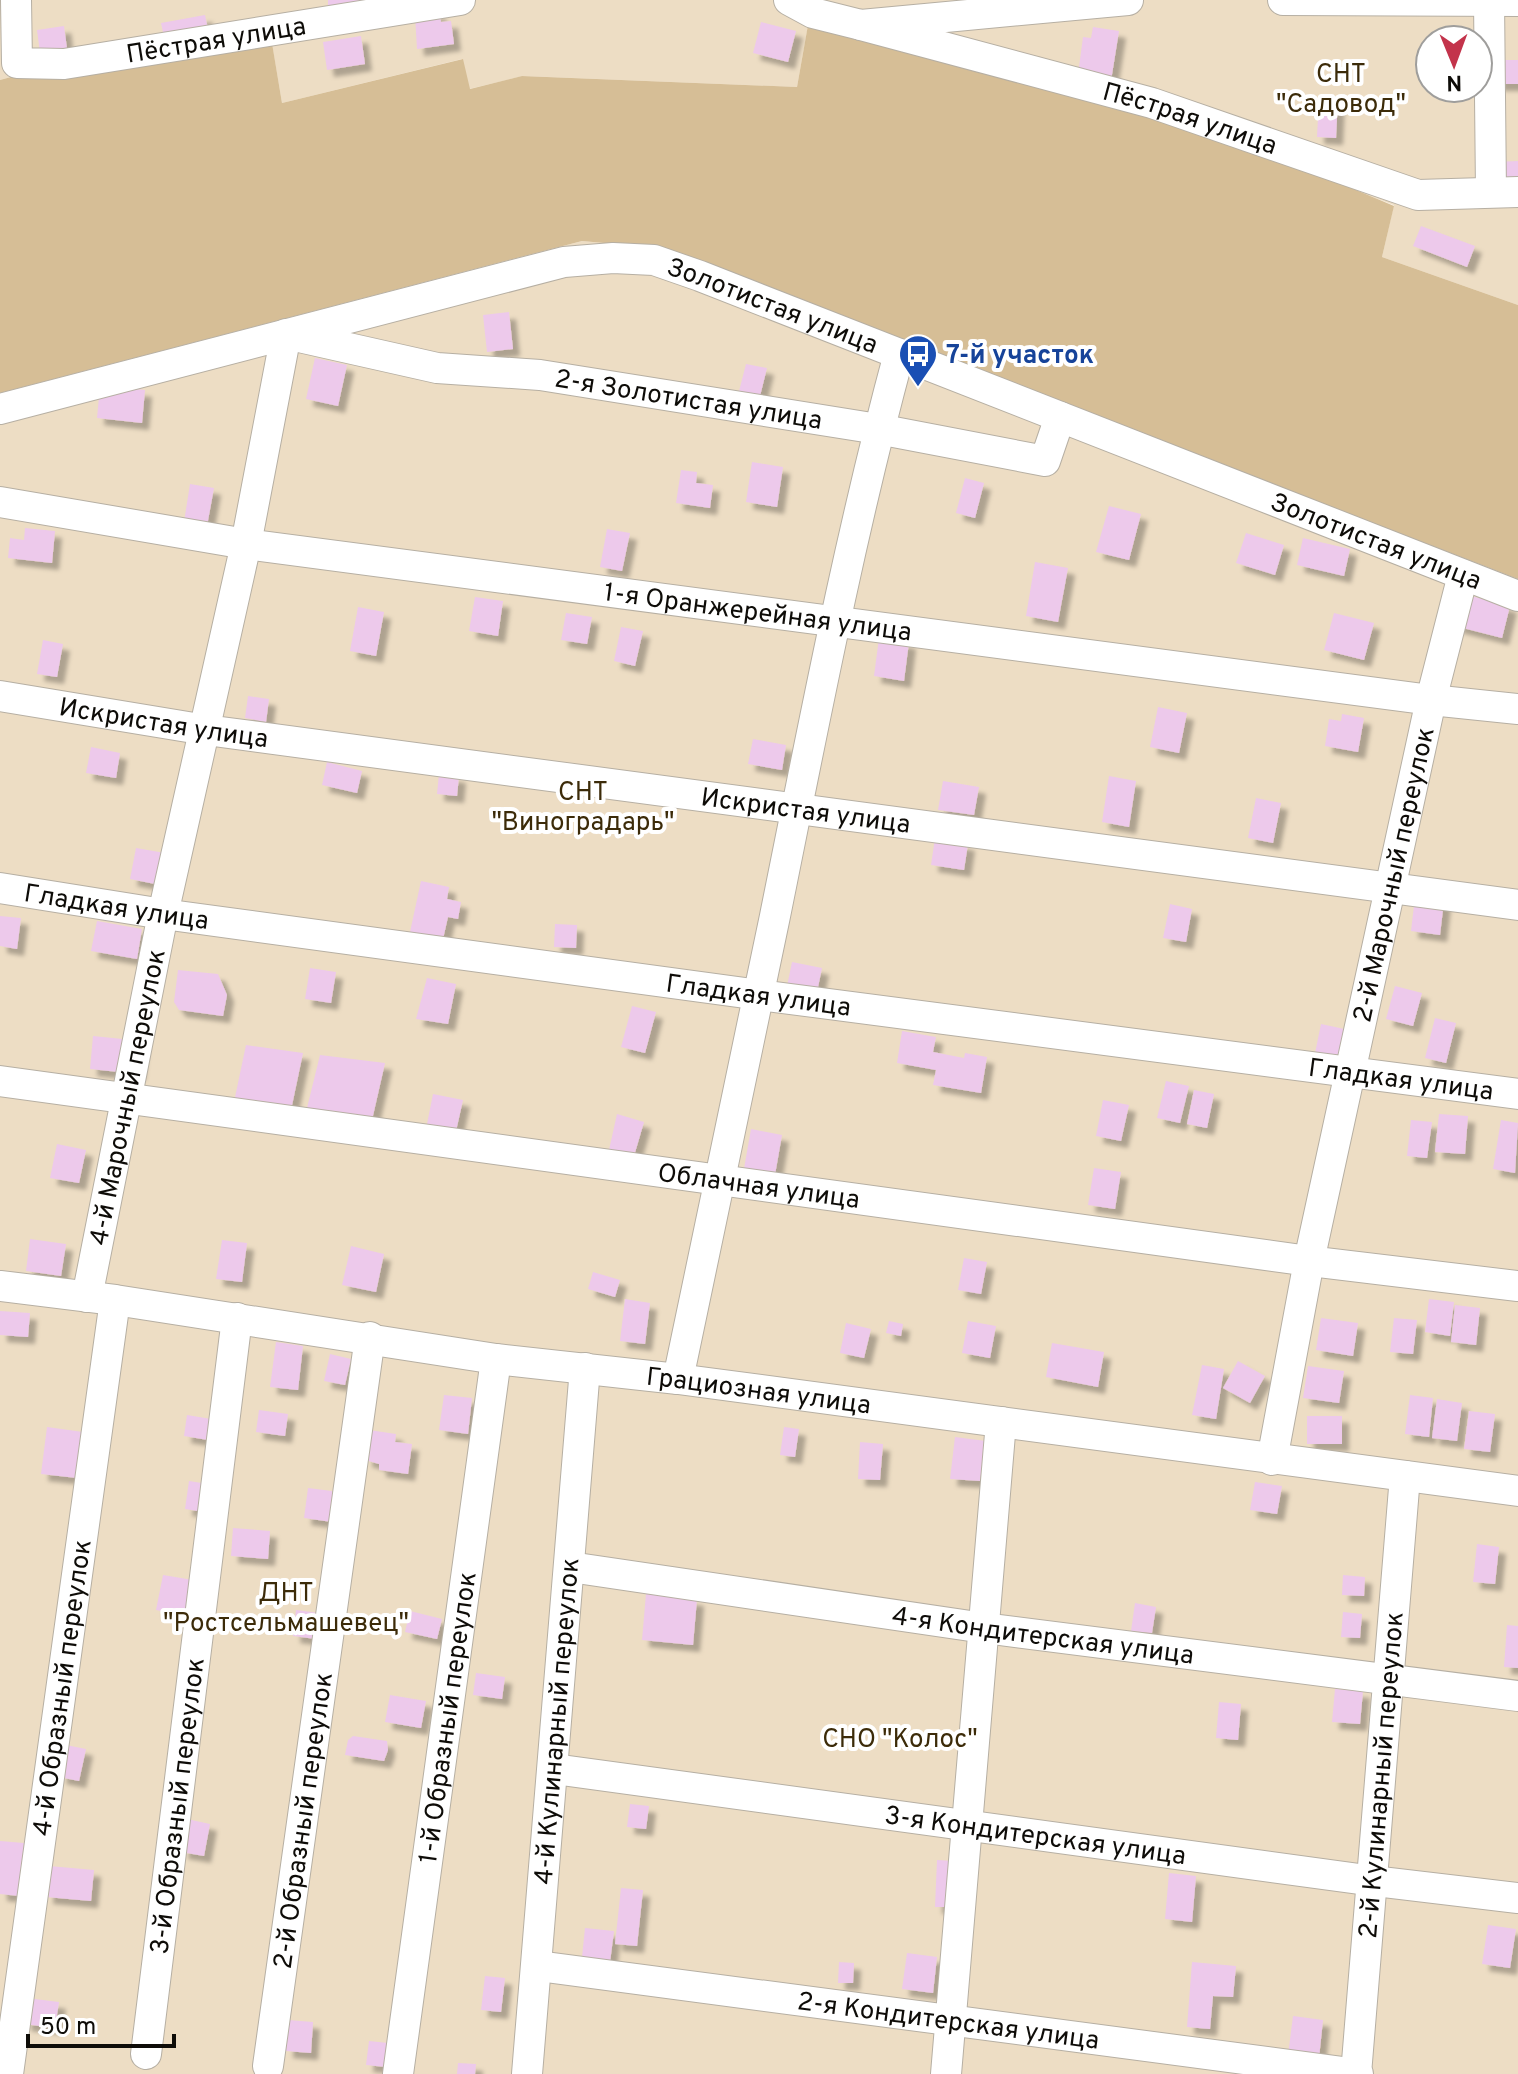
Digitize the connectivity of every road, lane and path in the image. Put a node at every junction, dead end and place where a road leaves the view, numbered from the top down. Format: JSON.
{"nodes":[{"id":1,"x":460,"y":0,"type":"edge"},
{"id":2,"x":789,"y":0,"type":"edge"},
{"id":3,"x":1128,"y":0,"type":"edge"},
{"id":4,"x":1283,"y":0,"type":"edge"},
{"id":5,"x":1489,"y":0,"type":"edge"},
{"id":6,"x":1518,"y":1,"type":"edge"},
{"id":7,"x":392,"y":6,"type":"edge"},
{"id":8,"x":10,"y":7,"type":"edge"},
{"id":9,"x":861,"y":25,"type":"junction"},
{"id":10,"x":1505,"y":192,"type":"edge"},
{"id":11,"x":286,"y":334,"type":"junction"},
{"id":12,"x":899,"y":354,"type":"junction"},
{"id":13,"x":0,"y":409,"type":"edge"},
{"id":14,"x":1060,"y":417,"type":"junction"},
{"id":15,"x":878,"y":429,"type":"junction"},
{"id":16,"x":0,"y":502,"type":"edge"},
{"id":17,"x":246,"y":544,"type":"junction"},
{"id":18,"x":1463,"y":575,"type":"junction"},
{"id":19,"x":1518,"y":596,"type":"edge"},
{"id":20,"x":834,"y":622,"type":"junction"},
{"id":21,"x":0,"y":696,"type":"edge"},
{"id":22,"x":1431,"y":700,"type":"junction"},
{"id":23,"x":1518,"y":709,"type":"edge"},
{"id":24,"x":206,"y":730,"type":"junction"},
{"id":25,"x":797,"y":809,"type":"junction"},
{"id":26,"x":0,"y":888,"type":"edge"},
{"id":27,"x":1390,"y":889,"type":"junction"},
{"id":28,"x":1518,"y":905,"type":"edge"},
{"id":29,"x":163,"y":914,"type":"junction"},
{"id":30,"x":760,"y":995,"type":"junction"},
{"id":31,"x":1350,"y":1073,"type":"junction"},
{"id":32,"x":0,"y":1081,"type":"edge"},
{"id":33,"x":1518,"y":1094,"type":"edge"},
{"id":34,"x":124,"y":1099,"type":"junction"},
{"id":35,"x":720,"y":1180,"type":"junction"},
{"id":36,"x":1309,"y":1261,"type":"junction"},
{"id":37,"x":0,"y":1286,"type":"edge"},
{"id":38,"x":1518,"y":1286,"type":"edge"},
{"id":39,"x":101,"y":1298,"type":"junction"},
{"id":40,"x":237,"y":1318,"type":"junction"},
{"id":41,"x":370,"y":1337,"type":"junction"},
{"id":42,"x":496,"y":1359,"type":"junction"},
{"id":43,"x":585,"y":1368,"type":"junction"},
{"id":44,"x":678,"y":1379,"type":"junction"},
{"id":45,"x":1001,"y":1422,"type":"junction"},
{"id":46,"x":1272,"y":1460,"type":"junction"},
{"id":47,"x":1405,"y":1476,"type":"junction"},
{"id":48,"x":1518,"y":1491,"type":"edge"},
{"id":49,"x":570,"y":1567,"type":"junction"},
{"id":50,"x":984,"y":1628,"type":"junction"},
{"id":51,"x":1388,"y":1681,"type":"junction"},
{"id":52,"x":1518,"y":1696,"type":"edge"},
{"id":53,"x":554,"y":1769,"type":"junction"},
{"id":54,"x":969,"y":1825,"type":"junction"},
{"id":55,"x":1374,"y":1881,"type":"junction"},
{"id":56,"x":1518,"y":1898,"type":"edge"},
{"id":57,"x":538,"y":1966,"type":"junction"},
{"id":58,"x":952,"y":2022,"type":"junction"},
{"id":59,"x":146,"y":2054,"type":"dead end"},
{"id":60,"x":268,"y":2066,"type":"dead end"},
{"id":61,"x":8,"y":2074,"type":"edge"},
{"id":62,"x":398,"y":2074,"type":"edge"},
{"id":63,"x":527,"y":2074,"type":"edge"},
{"id":64,"x":946,"y":2074,"type":"edge"},
{"id":65,"x":1357,"y":2074,"type":"edge"}],
"edges":[{"from":1,"to":7,"type":"street","name":"Пёстрая улица"},
{"from":2,"to":9,"type":"street","name":"Пёстрая улица"},
{"from":3,"to":9,"type":"street"},
{"from":4,"to":5,"type":"street"},
{"from":5,"to":6,"type":"street"},
{"from":5,"to":10,"type":"street"},
{"from":7,"to":8,"type":"street","name":"Пёстрая улица"},
{"from":9,"to":10,"type":"street","name":"Пёстрая улица"},
{"from":11,"to":12,"type":"street","name":"Золотистая улица"},
{"from":11,"to":13,"type":"street","name":"Золотистая улица"},
{"from":11,"to":15,"type":"street","name":"2-я Золотистая улица"},
{"from":11,"to":17,"type":"street","name":"4-й Марочный переулок"},
{"from":12,"to":14,"type":"street","name":"Золотистая улица"},
{"from":12,"to":15,"type":"street"},
{"from":14,"to":15,"type":"street","name":"2-я Золотистая улица"},
{"from":14,"to":18,"type":"street","name":"Золотистая улица"},
{"from":15,"to":20,"type":"street"},
{"from":16,"to":17,"type":"street","name":"1-я Оранжерейная улица"},
{"from":17,"to":20,"type":"street","name":"1-я Оранжерейная улица"},
{"from":17,"to":24,"type":"street","name":"4-й Марочный переулок"},
{"from":18,"to":19,"type":"street","name":"Золотистая улица"},
{"from":18,"to":22,"type":"street","name":"2-й Марочный переулок"},
{"from":20,"to":22,"type":"street","name":"1-я Оранжерейная улица"},
{"from":20,"to":25,"type":"street"},
{"from":21,"to":24,"type":"street","name":"Искристая улица"},
{"from":22,"to":23,"type":"street","name":"1-я Оранжерейная улица"},
{"from":22,"to":27,"type":"street","name":"2-й Марочный переулок"},
{"from":24,"to":25,"type":"street","name":"Искристая улица"},
{"from":24,"to":29,"type":"street","name":"4-й Марочный переулок"},
{"from":25,"to":27,"type":"street","name":"Искристая улица"},
{"from":25,"to":30,"type":"street"},
{"from":26,"to":29,"type":"street","name":"Гладкая улица"},
{"from":27,"to":28,"type":"street","name":"Искристая улица"},
{"from":27,"to":31,"type":"street","name":"2-й Марочный переулок"},
{"from":29,"to":30,"type":"street","name":"Гладкая улица"},
{"from":29,"to":34,"type":"street","name":"4-й Марочный переулок"},
{"from":30,"to":31,"type":"street","name":"Гладкая улица"},
{"from":30,"to":35,"type":"street"},
{"from":31,"to":33,"type":"street","name":"Гладкая улица"},
{"from":31,"to":36,"type":"street","name":"2-й Марочный переулок"},
{"from":32,"to":34,"type":"street","name":"Облачная улица"},
{"from":34,"to":35,"type":"street","name":"Облачная улица"},
{"from":34,"to":39,"type":"street","name":"4-й Марочный переулок"},
{"from":35,"to":36,"type":"street","name":"Облачная улица"},
{"from":35,"to":44,"type":"street"},
{"from":36,"to":38,"type":"street","name":"Облачная улица"},
{"from":36,"to":46,"type":"street","name":"2-й Марочный переулок"},
{"from":37,"to":39,"type":"street","name":"Грациозная улица"},
{"from":39,"to":40,"type":"street","name":"Грациозная улица"},
{"from":39,"to":61,"type":"street","name":"4-й Образный переулок"},
{"from":40,"to":41,"type":"street","name":"Грациозная улица"},
{"from":40,"to":59,"type":"street","name":"3-й Образный переулок"},
{"from":41,"to":42,"type":"street","name":"Грациозная улица"},
{"from":41,"to":60,"type":"street","name":"2-й Образный переулок"},
{"from":42,"to":43,"type":"street","name":"Грациозная улица"},
{"from":42,"to":62,"type":"street","name":"1-й Образный переулок"},
{"from":43,"to":44,"type":"street","name":"Грациозная улица"},
{"from":43,"to":49,"type":"street","name":"4-й Кулинарный переулок"},
{"from":44,"to":45,"type":"street","name":"Грациозная улица"},
{"from":45,"to":46,"type":"street","name":"Грациозная улица"},
{"from":45,"to":50,"type":"street"},
{"from":46,"to":47,"type":"street","name":"Грациозная улица"},
{"from":47,"to":48,"type":"street","name":"Грациозная улица"},
{"from":47,"to":51,"type":"street","name":"2-й Кулинарный переулок"},
{"from":49,"to":50,"type":"street","name":"4-я Кондитерская улица"},
{"from":49,"to":53,"type":"street","name":"4-й Кулинарный переулок"},
{"from":50,"to":51,"type":"street","name":"4-я Кондитерская улица"},
{"from":50,"to":54,"type":"street"},
{"from":51,"to":52,"type":"street","name":"4-я Кондитерская улица"},
{"from":51,"to":55,"type":"street","name":"2-й Кулинарный переулок"},
{"from":53,"to":54,"type":"street","name":"3-я Кондитерская улица"},
{"from":53,"to":57,"type":"street","name":"4-й Кулинарный переулок"},
{"from":54,"to":55,"type":"street","name":"3-я Кондитерская улица"},
{"from":54,"to":58,"type":"street"},
{"from":55,"to":56,"type":"street","name":"3-я Кондитерская улица"},
{"from":55,"to":65,"type":"street","name":"2-й Кулинарный переулок"},
{"from":57,"to":58,"type":"street","name":"2-я Кондитерская улица"},
{"from":57,"to":63,"type":"street","name":"4-й Кулинарный переулок"},
{"from":58,"to":64,"type":"street"},
{"from":58,"to":65,"type":"street","name":"2-я Кондитерская улица"}]}
